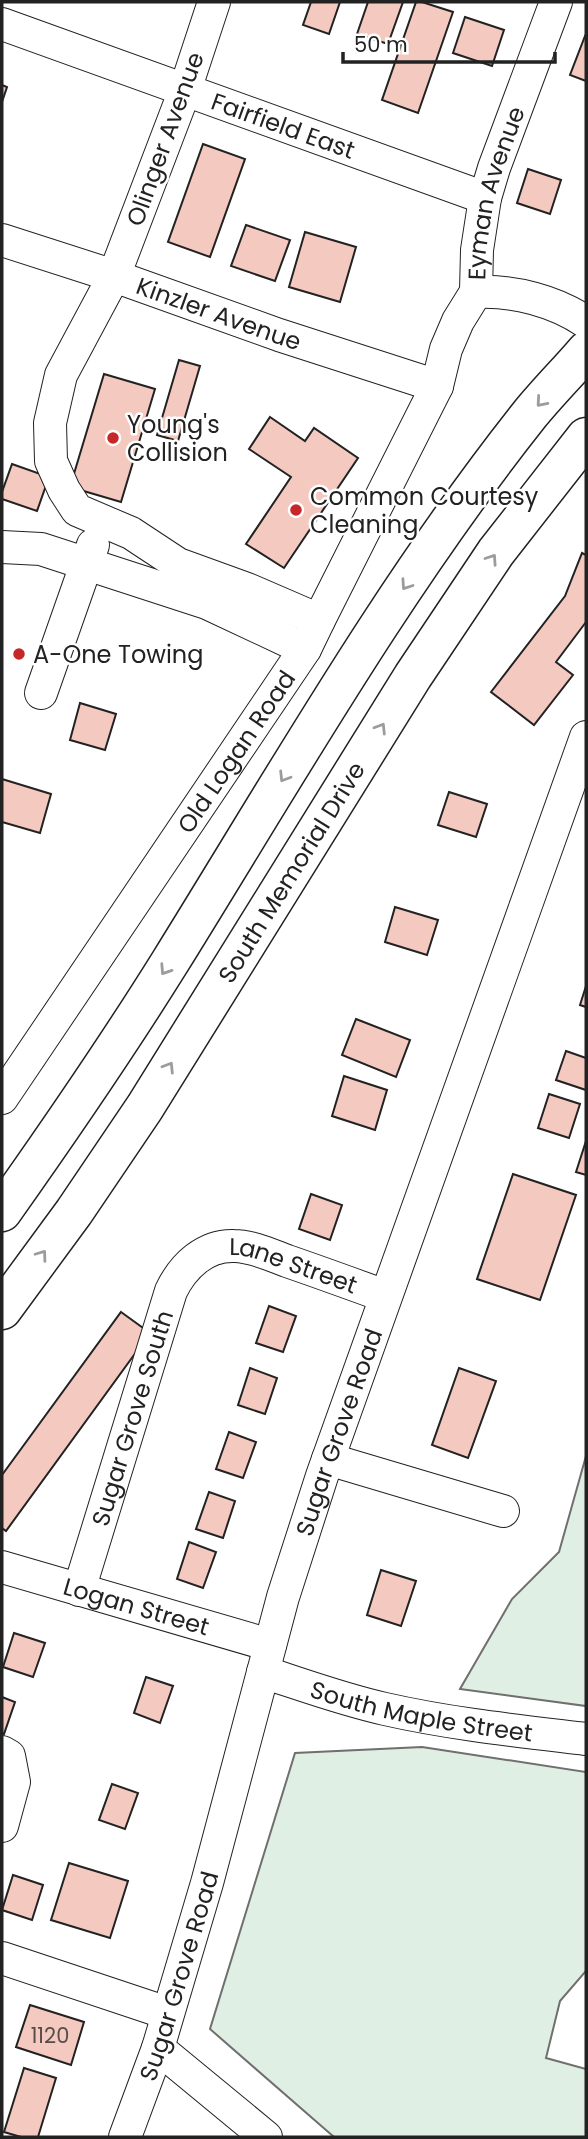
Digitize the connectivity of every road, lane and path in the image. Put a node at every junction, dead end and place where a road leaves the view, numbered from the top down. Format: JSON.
{"nodes":[{"id":1,"x":214,"y":2,"type":"edge"},
{"id":2,"x":556,"y":2,"type":"edge"},
{"id":3,"x":2,"y":24,"type":"edge"},
{"id":4,"x":185,"y":90,"type":"junction"},
{"id":5,"x":485,"y":198,"type":"junction"},
{"id":6,"x":2,"y":240,"type":"edge"},
{"id":7,"x":114,"y":276,"type":"junction"},
{"id":8,"x":476,"y":292,"type":"junction"},
{"id":9,"x":586,"y":322,"type":"edge"},
{"id":10,"x":586,"y":351,"type":"edge"},
{"id":11,"x":437,"y":386,"type":"junction"},
{"id":12,"x":586,"y":437,"type":"edge"},
{"id":13,"x":101,"y":520,"type":"junction"},
{"id":14,"x":2,"y":547,"type":"edge"},
{"id":15,"x":87,"y":564,"type":"junction"},
{"id":16,"x":319,"y":621,"type":"junction"},
{"id":17,"x":305,"y":649,"type":"junction"},
{"id":18,"x":41,"y":693,"type":"dead end"},
{"id":19,"x":586,"y":737,"type":"edge"},
{"id":20,"x":2,"y":1098,"type":"edge"},
{"id":21,"x":2,"y":1212,"type":"edge"},
{"id":22,"x":202,"y":1255,"type":"joint"},
{"id":23,"x":385,"y":1296,"type":"junction"},
{"id":24,"x":2,"y":1310,"type":"edge"},
{"id":25,"x":327,"y":1459,"type":"junction"},
{"id":26,"x":503,"y":1511,"type":"dead end"},
{"id":27,"x":2,"y":1567,"type":"edge"},
{"id":28,"x":79,"y":1590,"type":"junction"},
{"id":29,"x":266,"y":1658,"type":"junction"},
{"id":30,"x":586,"y":1740,"type":"edge"},
{"id":31,"x":2,"y":1752,"type":"edge"},
{"id":32,"x":2,"y":1826,"type":"edge"},
{"id":33,"x":2,"y":1958,"type":"edge"},
{"id":34,"x":167,"y":2012,"type":"junction"},
{"id":35,"x":158,"y":2048,"type":"junction"},
{"id":36,"x":125,"y":2137,"type":"edge"},
{"id":37,"x":266,"y":2137,"type":"edge"}],
"edges":[{"from":1,"to":4,"type":"street","name":"Olinger Avenue"},
{"from":2,"to":5,"type":"street","name":"Eyman Avenue"},
{"from":3,"to":4,"type":"street","name":"Fairfield East"},
{"from":4,"to":5,"type":"street","name":"Fairfield East"},
{"from":4,"to":7,"type":"street","name":"Olinger Avenue"},
{"from":5,"to":8,"type":"street","name":"Eyman Avenue"},
{"from":6,"to":7,"type":"street","name":"Kinzler Avenue"},
{"from":7,"to":11,"type":"street","name":"Kinzler Avenue"},
{"from":7,"to":13,"type":"street","name":"Olinger Avenue"},
{"from":8,"to":9,"type":"street"},
{"from":8,"to":11,"type":"street","name":"Eyman Avenue"},
{"from":10,"to":21,"type":"highway","one_way":true},
{"from":11,"to":16,"type":"street","name":"Old Logan Road"},
{"from":24,"to":12,"type":"highway","name":"South Memorial Drive","one_way":true},
{"from":13,"to":15,"type":"street"},
{"from":13,"to":16,"type":"street","name":"Olinger Avenue"},
{"from":14,"to":15,"type":"street"},
{"from":15,"to":17,"type":"street"},
{"from":15,"to":18,"type":"street"},
{"from":16,"to":17,"type":"street","name":"Old Logan Road"},
{"from":17,"to":20,"type":"street","name":"Old Logan Road"},
{"from":19,"to":23,"type":"street","name":"Sugar Grove Road"},
{"from":22,"to":23,"type":"street","name":"Lane Street"},
{"from":22,"to":28,"type":"street","name":"Sugar Grove South"},
{"from":23,"to":25,"type":"street","name":"Sugar Grove Road"},
{"from":25,"to":26,"type":"street"},
{"from":25,"to":29,"type":"street","name":"Sugar Grove Road"},
{"from":27,"to":28,"type":"street","name":"Logan Street"},
{"from":28,"to":29,"type":"street","name":"Logan Street"},
{"from":29,"to":30,"type":"street","name":"South Maple Street"},
{"from":29,"to":34,"type":"street","name":"Sugar Grove Road"},
{"from":31,"to":32,"type":"street"},
{"from":33,"to":34,"type":"street"},
{"from":34,"to":35,"type":"street","name":"Sugar Grove Road"},
{"from":35,"to":36,"type":"street","name":"Sugar Grove Road"},
{"from":35,"to":37,"type":"street"}]}
